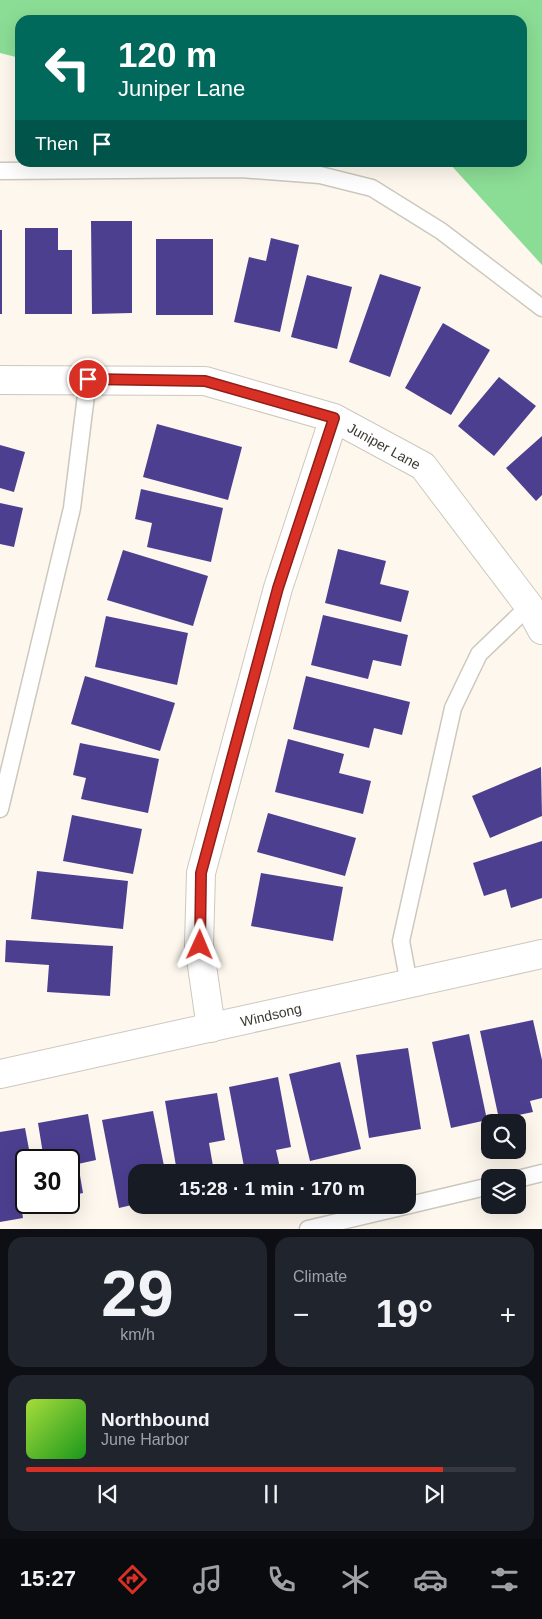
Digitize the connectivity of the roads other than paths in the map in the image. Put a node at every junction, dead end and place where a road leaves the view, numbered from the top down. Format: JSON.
{"nodes":[{"id":1,"x":0,"y":170,"type":"edge"},
{"id":2,"x":542,"y":308,"type":"edge"},
{"id":3,"x":88,"y":379,"type":"junction"},
{"id":4,"x":0,"y":380,"type":"edge"},
{"id":5,"x":334,"y":418,"type":"junction"},
{"id":6,"x":530,"y":606,"type":"junction"},
{"id":7,"x":542,"y":630,"type":"edge"},
{"id":8,"x":0,"y":809,"type":"edge"},
{"id":9,"x":542,"y":954,"type":"edge"},
{"id":10,"x":409,"y":984,"type":"junction"},
{"id":11,"x":212,"y":1028,"type":"junction"},
{"id":12,"x":0,"y":1074,"type":"edge"},
{"id":13,"x":542,"y":1173,"type":"edge"},
{"id":14,"x":526,"y":1177,"type":"edge"},
{"id":15,"x":481,"y":1188,"type":"edge"},
{"id":16,"x":308,"y":1229,"type":"edge"}],
"edges":[{"from":1,"to":2,"type":"lane"},
{"from":3,"to":4,"type":"street","name":"Juniper Lane"},
{"from":3,"to":5,"type":"street","name":"Juniper Lane"},
{"from":3,"to":8,"type":"lane"},
{"from":5,"to":6,"type":"street","name":"Juniper Lane"},
{"from":5,"to":11,"type":"street"},
{"from":6,"to":7,"type":"street","name":"Juniper Lane"},
{"from":6,"to":10,"type":"lane"},
{"from":9,"to":10,"type":"street","name":"Windsong"},
{"from":10,"to":11,"type":"street","name":"Windsong"},
{"from":11,"to":12,"type":"street","name":"Windsong"},
{"from":13,"to":14,"type":"lane"},
{"from":15,"to":16,"type":"lane"}]}
